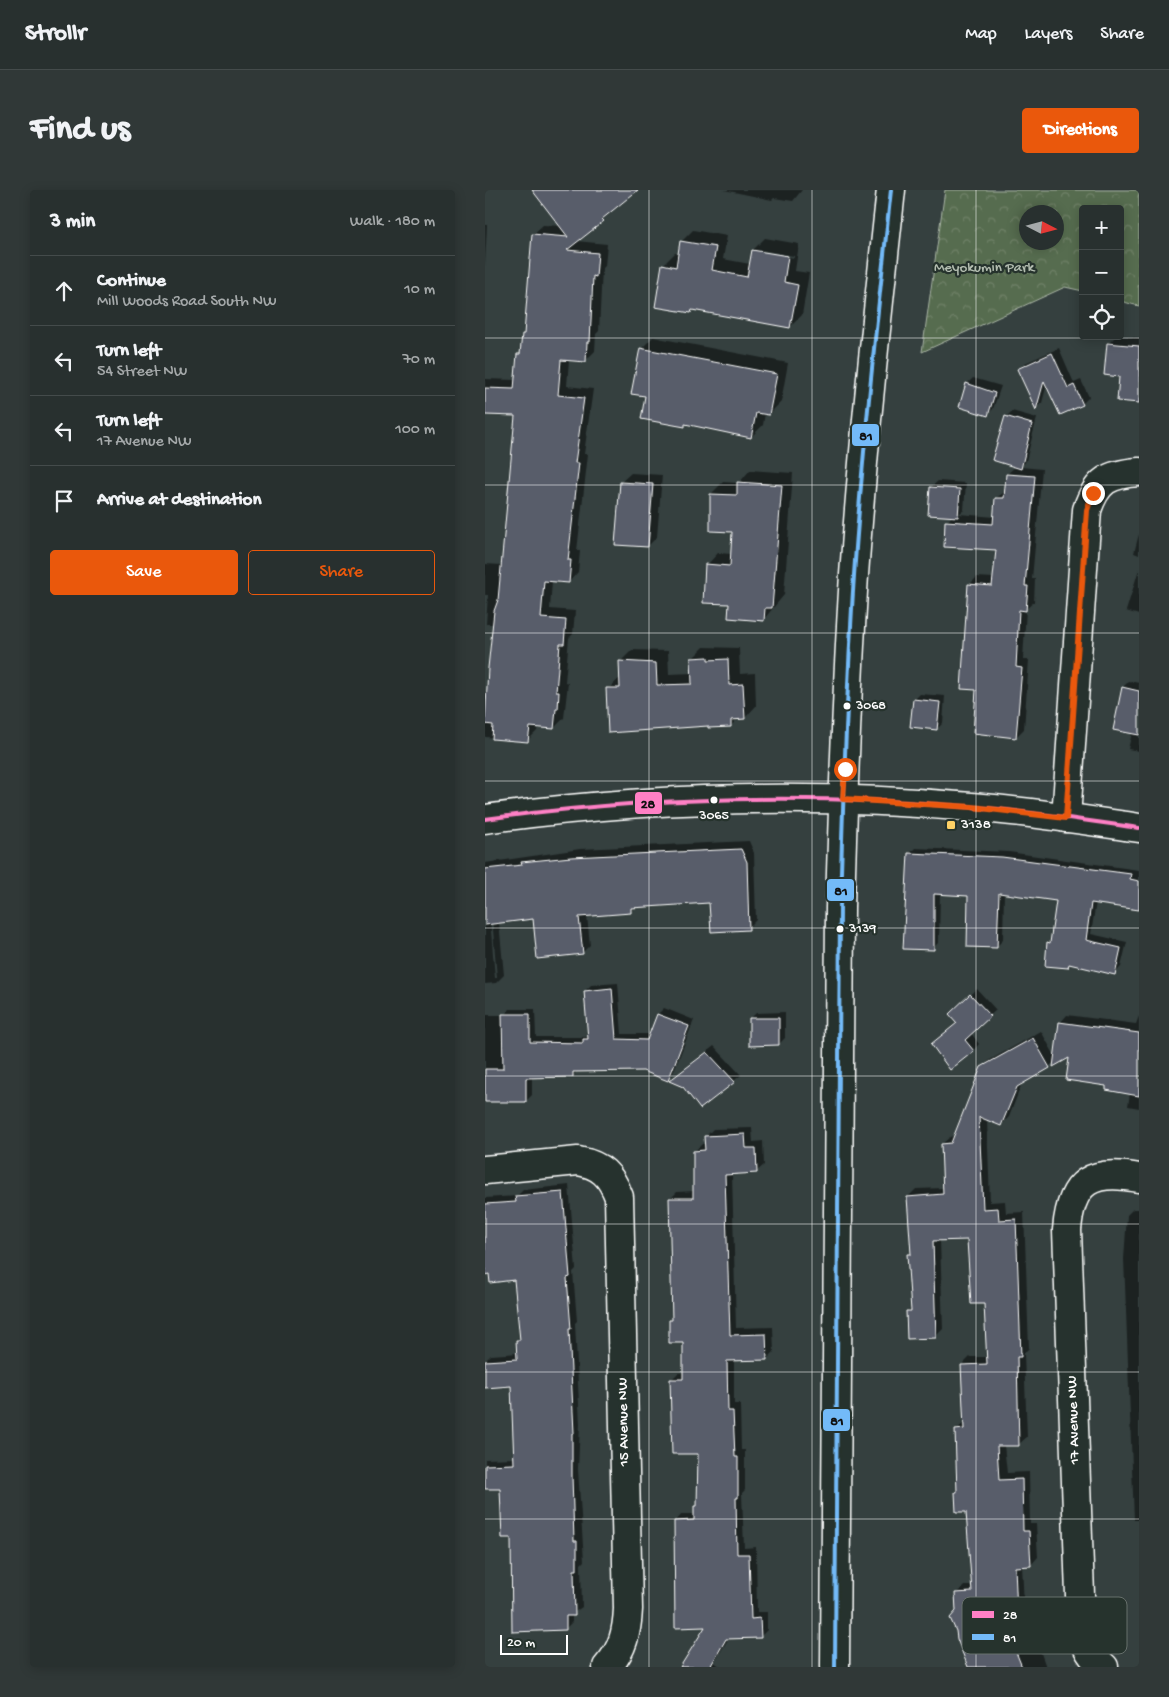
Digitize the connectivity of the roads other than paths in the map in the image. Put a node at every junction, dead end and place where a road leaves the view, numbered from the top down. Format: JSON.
{"nodes":[{"id":1,"x":891,"y":190,"type":"edge"},
{"id":2,"x":1139,"y":472,"type":"edge"},
{"id":3,"x":843,"y":799,"type":"junction"},
{"id":4,"x":1066,"y":818,"type":"junction"},
{"id":5,"x":485,"y":820,"type":"edge"},
{"id":6,"x":1139,"y":828,"type":"edge"},
{"id":7,"x":485,"y":1170,"type":"edge"},
{"id":8,"x":1139,"y":1178,"type":"edge"},
{"id":9,"x":1080,"y":1597,"type":"edge"},
{"id":10,"x":607,"y":1667,"type":"edge"},
{"id":11,"x":835,"y":1667,"type":"edge"}],
"edges":[{"from":1,"to":3,"type":"street"},
{"from":2,"to":4,"type":"street"},
{"from":3,"to":4,"type":"street"},
{"from":3,"to":5,"type":"street"},
{"from":3,"to":11,"type":"street"},
{"from":4,"to":6,"type":"street"},
{"from":7,"to":10,"type":"street","name":"15 Avenue NW"},
{"from":8,"to":9,"type":"street","name":"17 Avenue NW"}]}
